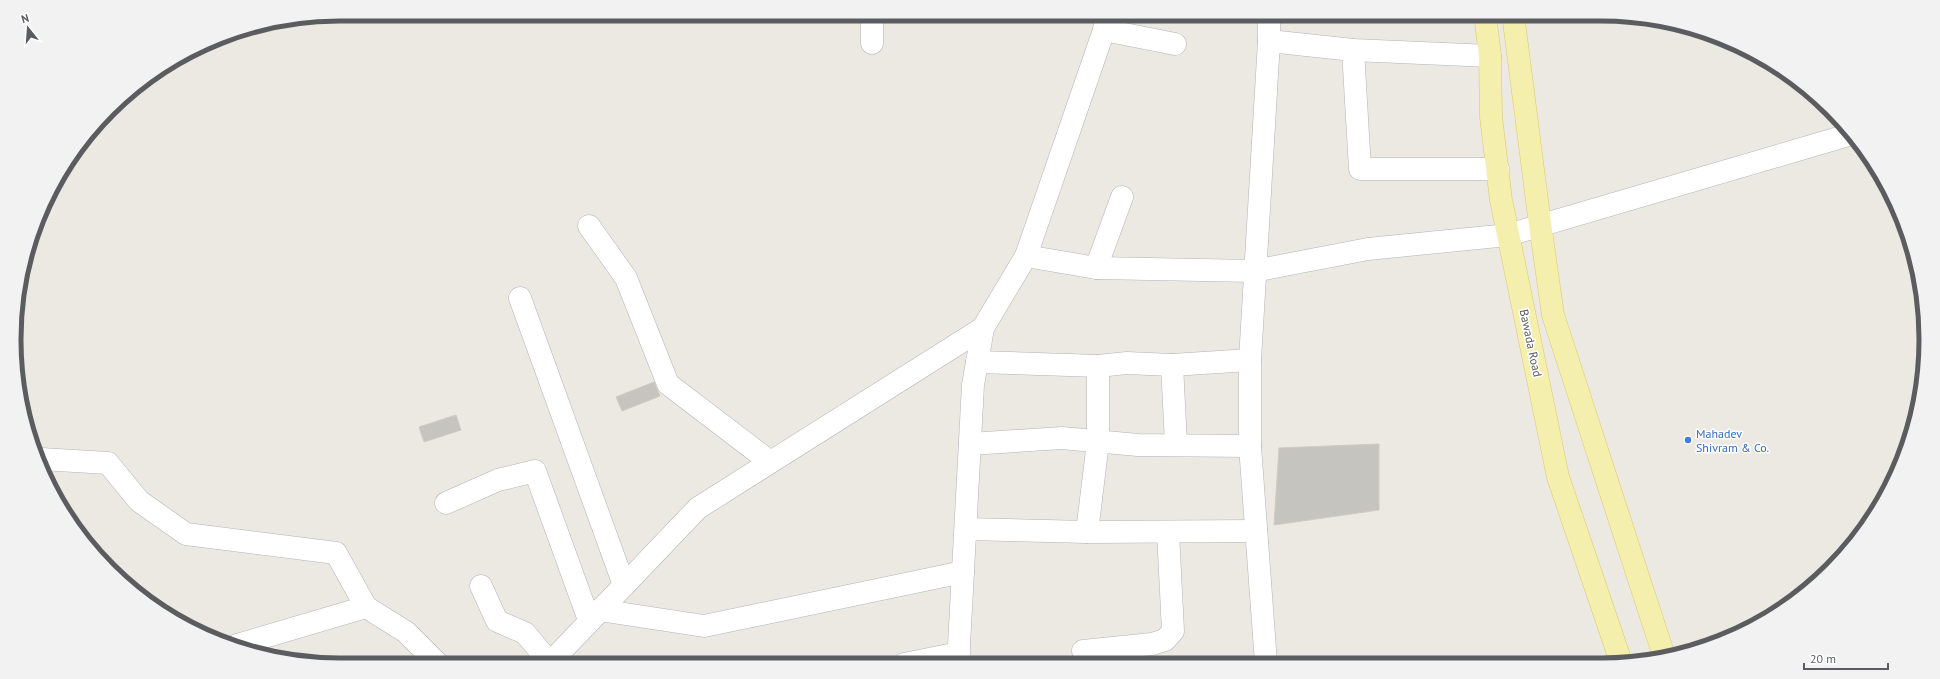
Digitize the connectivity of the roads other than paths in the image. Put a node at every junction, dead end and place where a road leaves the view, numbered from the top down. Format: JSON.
{"nodes":[{"id":1,"x":872,"y":21,"type":"edge"},
{"id":2,"x":1269,"y":21,"type":"edge"},
{"id":3,"x":1486,"y":21,"type":"edge"},
{"id":4,"x":1514,"y":21,"type":"edge"},
{"id":5,"x":1106,"y":22,"type":"edge"},
{"id":6,"x":1269,"y":41,"type":"junction"},
{"id":7,"x":872,"y":43,"type":"dead end"},
{"id":8,"x":1175,"y":44,"type":"dead end"},
{"id":9,"x":1353,"y":50,"type":"junction"},
{"id":10,"x":1490,"y":56,"type":"junction"},
{"id":11,"x":1845,"y":136,"type":"edge"},
{"id":12,"x":1498,"y":169,"type":"junction"},
{"id":13,"x":1122,"y":197,"type":"dead end"},
{"id":14,"x":1540,"y":224,"type":"junction"},
{"id":15,"x":589,"y":226,"type":"dead end"},
{"id":16,"x":1508,"y":235,"type":"junction"},
{"id":17,"x":1026,"y":256,"type":"junction"},
{"id":18,"x":1096,"y":268,"type":"junction"},
{"id":19,"x":1254,"y":271,"type":"junction"},
{"id":20,"x":520,"y":298,"type":"dead end"},
{"id":21,"x":983,"y":328,"type":"junction"},
{"id":22,"x":1250,"y":360,"type":"junction"},
{"id":23,"x":977,"y":362,"type":"junction"},
{"id":24,"x":1172,"y":365,"type":"junction"},
{"id":25,"x":1098,"y":366,"type":"junction"},
{"id":26,"x":1098,"y":442,"type":"junction"},
{"id":27,"x":970,"y":444,"type":"junction"},
{"id":28,"x":1176,"y":444,"type":"junction"},
{"id":29,"x":1250,"y":446,"type":"junction"},
{"id":30,"x":44,"y":459,"type":"edge"},
{"id":31,"x":770,"y":462,"type":"junction"},
{"id":32,"x":446,"y":503,"type":"dead end"},
{"id":33,"x":966,"y":529,"type":"junction"},
{"id":34,"x":1256,"y":531,"type":"junction"},
{"id":35,"x":1088,"y":532,"type":"junction"},
{"id":36,"x":1168,"y":532,"type":"junction"},
{"id":37,"x":963,"y":572,"type":"junction"},
{"id":38,"x":624,"y":585,"type":"junction"},
{"id":39,"x":481,"y":586,"type":"dead end"},
{"id":40,"x":366,"y":607,"type":"junction"},
{"id":41,"x":594,"y":615,"type":"junction"},
{"id":42,"x":245,"y":643,"type":"edge"},
{"id":43,"x":1083,"y":651,"type":"dead end"},
{"id":44,"x":1663,"y":652,"type":"edge"},
{"id":45,"x":1619,"y":657,"type":"edge"},
{"id":46,"x":432,"y":658,"type":"edge"},
{"id":47,"x":544,"y":658,"type":"edge"},
{"id":48,"x":555,"y":658,"type":"edge"},
{"id":49,"x":958,"y":658,"type":"edge"},
{"id":50,"x":1266,"y":658,"type":"edge"}],
"edges":[{"from":1,"to":7,"type":"street"},
{"from":2,"to":6,"type":"street"},
{"from":3,"to":10,"type":"main road","name":"Bawada Road"},
{"from":4,"to":14,"type":"main road"},
{"from":5,"to":8,"type":"street"},
{"from":5,"to":17,"type":"street"},
{"from":6,"to":9,"type":"street"},
{"from":6,"to":19,"type":"street"},
{"from":9,"to":10,"type":"street"},
{"from":9,"to":12,"type":"street"},
{"from":10,"to":12,"type":"main road","name":"Bawada Road"},
{"from":11,"to":14,"type":"street"},
{"from":12,"to":16,"type":"main road","name":"Bawada Road"},
{"from":13,"to":18,"type":"street"},
{"from":14,"to":16,"type":"street"},
{"from":14,"to":44,"type":"main road"},
{"from":15,"to":31,"type":"street"},
{"from":16,"to":19,"type":"street"},
{"from":16,"to":45,"type":"main road","name":"Bawada Road"},
{"from":17,"to":18,"type":"street"},
{"from":17,"to":21,"type":"street"},
{"from":18,"to":19,"type":"street"},
{"from":19,"to":22,"type":"street"},
{"from":20,"to":38,"type":"street"},
{"from":21,"to":23,"type":"street"},
{"from":21,"to":31,"type":"street"},
{"from":22,"to":24,"type":"street"},
{"from":22,"to":29,"type":"street"},
{"from":23,"to":25,"type":"street"},
{"from":23,"to":27,"type":"street"},
{"from":24,"to":25,"type":"street"},
{"from":24,"to":28,"type":"street"},
{"from":25,"to":26,"type":"street"},
{"from":26,"to":27,"type":"street"},
{"from":26,"to":28,"type":"street"},
{"from":26,"to":35,"type":"street"},
{"from":27,"to":33,"type":"street"},
{"from":28,"to":29,"type":"street"},
{"from":29,"to":34,"type":"street"},
{"from":30,"to":40,"type":"street"},
{"from":31,"to":38,"type":"street"},
{"from":32,"to":41,"type":"street"},
{"from":33,"to":35,"type":"street"},
{"from":33,"to":37,"type":"street"},
{"from":34,"to":36,"type":"street"},
{"from":34,"to":50,"type":"street"},
{"from":35,"to":36,"type":"street"},
{"from":36,"to":43,"type":"street"},
{"from":37,"to":41,"type":"street"},
{"from":37,"to":49,"type":"street"},
{"from":38,"to":41,"type":"street"},
{"from":39,"to":47,"type":"street"},
{"from":40,"to":42,"type":"street"},
{"from":40,"to":46,"type":"street"},
{"from":41,"to":48,"type":"street"}]}
